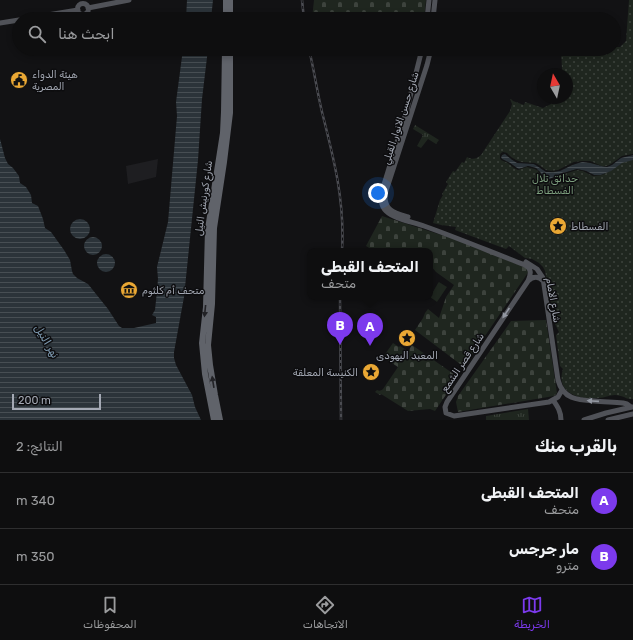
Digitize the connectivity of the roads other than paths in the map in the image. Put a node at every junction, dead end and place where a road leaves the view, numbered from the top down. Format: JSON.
{"nodes":[{"id":1,"x":129,"y":0,"type":"edge"},
{"id":2,"x":226,"y":0,"type":"edge"},
{"id":3,"x":230,"y":0,"type":"edge"},
{"id":4,"x":429,"y":0,"type":"edge"},
{"id":5,"x":435,"y":0,"type":"edge"},
{"id":6,"x":66,"y":12,"type":"edge"},
{"id":7,"x":226,"y":12,"type":"edge"},
{"id":8,"x":230,"y":12,"type":"edge"},
{"id":9,"x":428,"y":12,"type":"edge"},
{"id":10,"x":434,"y":12,"type":"edge"},
{"id":11,"x":12,"y":21,"type":"edge"},
{"id":12,"x":0,"y":23,"type":"edge"},
{"id":13,"x":225,"y":56,"type":"edge"},
{"id":14,"x":230,"y":56,"type":"edge"},
{"id":15,"x":421,"y":56,"type":"edge"},
{"id":16,"x":429,"y":56,"type":"edge"},
{"id":17,"x":406,"y":124,"type":"junction"},
{"id":18,"x":532,"y":268,"type":"junction"},
{"id":19,"x":528,"y":280,"type":"junction"},
{"id":20,"x":544,"y":283,"type":"junction"},
{"id":21,"x":562,"y":390,"type":"junction"},
{"id":22,"x":553,"y":400,"type":"junction"},
{"id":23,"x":632,"y":407,"type":"edge"},
{"id":24,"x":633,"y":414,"type":"edge"},
{"id":25,"x":214,"y":420,"type":"edge"},
{"id":26,"x":220,"y":420,"type":"edge"},
{"id":27,"x":561,"y":420,"type":"edge"},
{"id":28,"x":584,"y":420,"type":"edge"},
{"id":29,"x":608,"y":420,"type":"edge"}],
"edges":[{"from":1,"to":6,"type":"main road"},
{"from":2,"to":7,"type":"highway"},
{"from":3,"to":8,"type":"highway"},
{"from":4,"to":9,"type":"main road"},
{"from":5,"to":10,"type":"main road"},
{"from":11,"to":12,"type":"main road"},
{"from":13,"to":25,"type":"highway","name":"شارع كورنيش النيل","one_way":true},
{"from":26,"to":14,"type":"highway","name":"شارع كورنيش النيل","one_way":true},
{"from":15,"to":17,"type":"main road","name":"شارع حسن الانوار القبلي"},
{"from":16,"to":17,"type":"main road","name":"شارع حسن الانوار القبلي"},
{"from":17,"to":18,"type":"main road","name":"شارع حسن الانوار القبلي"},
{"from":18,"to":19,"type":"main road","name":"شارع الامام"},
{"from":18,"to":20,"type":"main road","name":"شارع الامام"},
{"from":19,"to":20,"type":"main road"},
{"from":19,"to":22,"type":"main road","name":"شارع قصر الشمع","one_way":true},
{"from":20,"to":21,"type":"main road","name":"شارع الامام"},
{"from":21,"to":22,"type":"main road"},
{"from":23,"to":21,"type":"main road","one_way":true},
{"from":22,"to":27,"type":"main road"},
{"from":23,"to":28,"type":"main road"},
{"from":24,"to":29,"type":"main road"}]}
